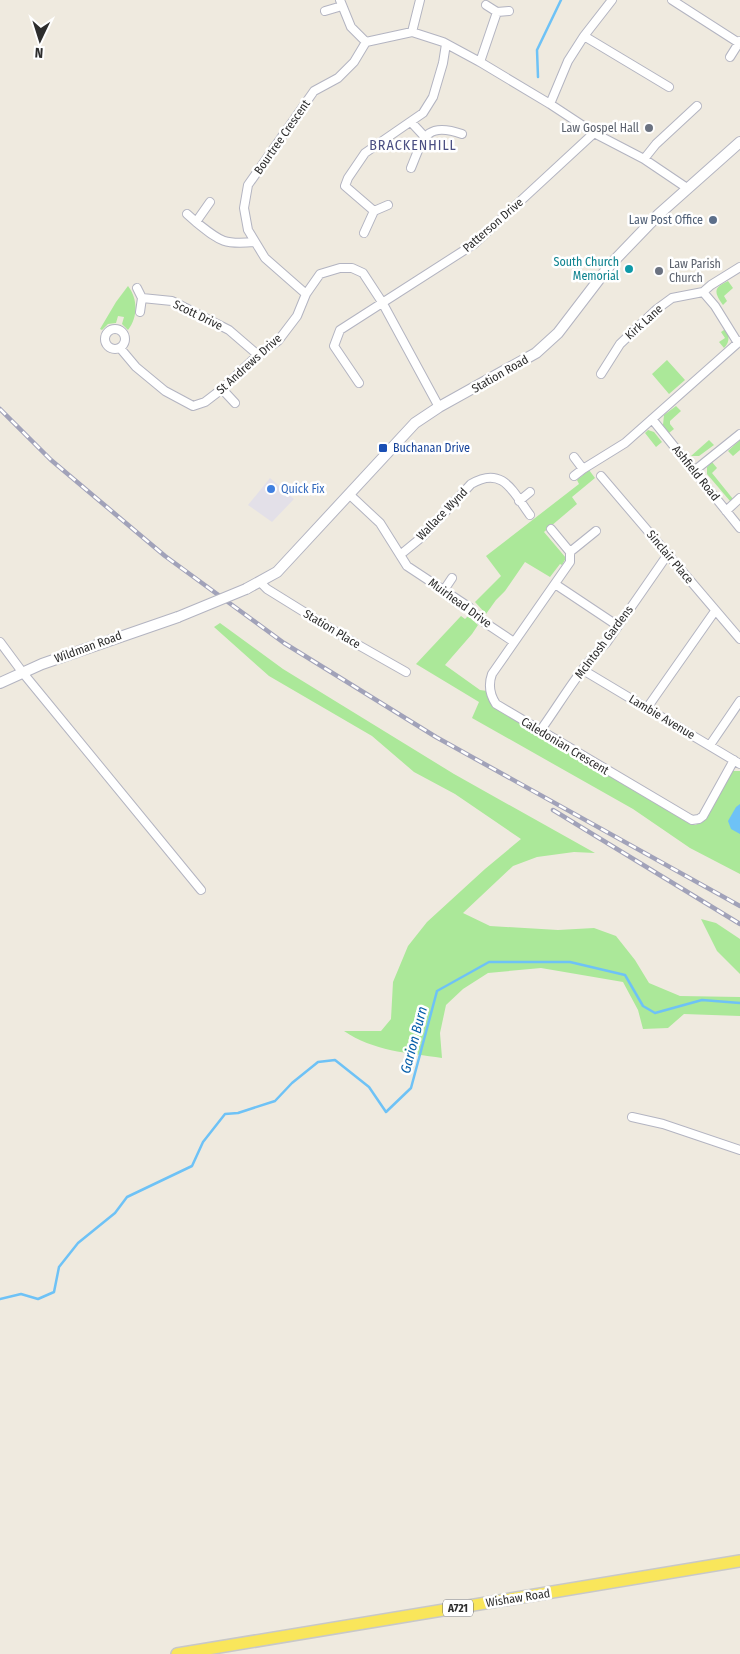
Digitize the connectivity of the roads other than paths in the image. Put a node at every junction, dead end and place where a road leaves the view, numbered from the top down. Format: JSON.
{"nodes":[{"id":1,"x":420,"y":0,"type":"edge"},
{"id":2,"x":612,"y":0,"type":"edge"},
{"id":3,"x":672,"y":0,"type":"edge"},
{"id":4,"x":341,"y":3,"type":"edge"},
{"id":5,"x":486,"y":5,"type":"dead end"},
{"id":6,"x":325,"y":11,"type":"dead end"},
{"id":7,"x":509,"y":11,"type":"dead end"},
{"id":8,"x":497,"y":12,"type":"junction"},
{"id":9,"x":412,"y":32,"type":"junction"},
{"id":10,"x":584,"y":36,"type":"junction"},
{"id":11,"x":366,"y":42,"type":"junction"},
{"id":12,"x":739,"y":42,"type":"edge"},
{"id":13,"x":446,"y":44,"type":"junction"},
{"id":14,"x":730,"y":57,"type":"dead end"},
{"id":15,"x":480,"y":62,"type":"junction"},
{"id":16,"x":669,"y":87,"type":"dead end"},
{"id":17,"x":550,"y":104,"type":"junction"},
{"id":18,"x":697,"y":106,"type":"dead end"},
{"id":19,"x":411,"y":122,"type":"junction"},
{"id":20,"x":594,"y":133,"type":"junction"},
{"id":21,"x":462,"y":134,"type":"dead end"},
{"id":22,"x":424,"y":136,"type":"junction"},
{"id":23,"x":740,"y":142,"type":"edge"},
{"id":24,"x":644,"y":159,"type":"junction"},
{"id":25,"x":411,"y":168,"type":"dead end"},
{"id":26,"x":687,"y":188,"type":"junction"},
{"id":27,"x":210,"y":202,"type":"dead end"},
{"id":28,"x":388,"y":205,"type":"dead end"},
{"id":29,"x":374,"y":211,"type":"junction"},
{"id":30,"x":187,"y":214,"type":"dead end"},
{"id":31,"x":196,"y":222,"type":"junction"},
{"id":32,"x":364,"y":234,"type":"dead end"},
{"id":33,"x":254,"y":242,"type":"junction"},
{"id":34,"x":740,"y":267,"type":"edge"},
{"id":35,"x":137,"y":288,"type":"dead end"},
{"id":36,"x":703,"y":292,"type":"junction"},
{"id":37,"x":306,"y":294,"type":"junction"},
{"id":38,"x":142,"y":298,"type":"junction"},
{"id":39,"x":382,"y":302,"type":"junction"},
{"id":40,"x":140,"y":312,"type":"dead end"},
{"id":41,"x":739,"y":342,"type":"edge"},
{"id":42,"x":120,"y":348,"type":"dead end"},
{"id":43,"x":258,"y":355,"type":"junction"},
{"id":44,"x":601,"y":374,"type":"dead end"},
{"id":45,"x":359,"y":383,"type":"dead end"},
{"id":46,"x":222,"y":389,"type":"junction"},
{"id":47,"x":235,"y":403,"type":"dead end"},
{"id":48,"x":439,"y":407,"type":"junction"},
{"id":49,"x":652,"y":419,"type":"junction"},
{"id":50,"x":740,"y":434,"type":"edge"},
{"id":51,"x":574,"y":457,"type":"dead end"},
{"id":52,"x":583,"y":469,"type":"junction"},
{"id":53,"x":694,"y":471,"type":"junction"},
{"id":54,"x":574,"y":476,"type":"dead end"},
{"id":55,"x":601,"y":476,"type":"dead end"},
{"id":56,"x":530,"y":492,"type":"dead end"},
{"id":57,"x":350,"y":495,"type":"junction"},
{"id":58,"x":740,"y":498,"type":"edge"},
{"id":59,"x":519,"y":501,"type":"junction"},
{"id":60,"x":726,"y":511,"type":"junction"},
{"id":61,"x":530,"y":515,"type":"dead end"},
{"id":62,"x":740,"y":528,"type":"edge"},
{"id":63,"x":551,"y":529,"type":"dead end"},
{"id":64,"x":596,"y":531,"type":"dead end"},
{"id":65,"x":570,"y":552,"type":"junction"},
{"id":66,"x":668,"y":554,"type":"junction"},
{"id":67,"x":400,"y":555,"type":"junction"},
{"id":68,"x":452,"y":578,"type":"dead end"},
{"id":69,"x":260,"y":582,"type":"junction"},
{"id":70,"x":555,"y":584,"type":"junction"},
{"id":71,"x":246,"y":589,"type":"joint"},
{"id":72,"x":444,"y":590,"type":"junction"},
{"id":73,"x":715,"y":611,"type":"junction"},
{"id":74,"x":618,"y":626,"type":"junction"},
{"id":75,"x":740,"y":639,"type":"edge"},
{"id":76,"x":0,"y":642,"type":"edge"},
{"id":77,"x":514,"y":642,"type":"junction"},
{"id":78,"x":583,"y":670,"type":"junction"},
{"id":79,"x":406,"y":672,"type":"dead end"},
{"id":80,"x":23,"y":673,"type":"junction"},
{"id":81,"x":0,"y":683,"type":"edge"},
{"id":82,"x":740,"y":701,"type":"edge"},
{"id":83,"x":647,"y":708,"type":"junction"},
{"id":84,"x":540,"y":731,"type":"junction"},
{"id":85,"x":710,"y":745,"type":"junction"},
{"id":86,"x":737,"y":762,"type":"edge"},
{"id":87,"x":202,"y":890,"type":"dead end"},
{"id":88,"x":632,"y":1116,"type":"dead end"},
{"id":89,"x":740,"y":1150,"type":"edge"},
{"id":90,"x":740,"y":1561,"type":"edge"},
{"id":91,"x":177,"y":1654,"type":"edge"}],
"edges":[{"from":1,"to":9,"type":"street"},
{"from":2,"to":10,"type":"street"},
{"from":3,"to":12,"type":"street"},
{"from":4,"to":6,"type":"street"},
{"from":4,"to":11,"type":"street"},
{"from":5,"to":8,"type":"street"},
{"from":7,"to":8,"type":"street"},
{"from":8,"to":15,"type":"street"},
{"from":9,"to":11,"type":"street"},
{"from":9,"to":13,"type":"street"},
{"from":10,"to":16,"type":"street"},
{"from":10,"to":17,"type":"street"},
{"from":11,"to":33,"type":"street","name":"Bourtree Crescent"},
{"from":12,"to":14,"type":"street"},
{"from":13,"to":15,"type":"street"},
{"from":13,"to":19,"type":"street"},
{"from":15,"to":17,"type":"street"},
{"from":17,"to":20,"type":"street"},
{"from":18,"to":24,"type":"street"},
{"from":19,"to":22,"type":"street"},
{"from":19,"to":29,"type":"street"},
{"from":20,"to":24,"type":"street"},
{"from":20,"to":39,"type":"street","name":"Patterson Drive"},
{"from":21,"to":22,"type":"street"},
{"from":22,"to":25,"type":"street"},
{"from":23,"to":26,"type":"main road","name":"Station Road"},
{"from":24,"to":26,"type":"street"},
{"from":26,"to":48,"type":"main road","name":"Station Road"},
{"from":27,"to":31,"type":"street"},
{"from":28,"to":29,"type":"street"},
{"from":29,"to":32,"type":"street"},
{"from":30,"to":31,"type":"street"},
{"from":31,"to":33,"type":"street"},
{"from":33,"to":37,"type":"street","name":"Bourtree Crescent"},
{"from":34,"to":36,"type":"street"},
{"from":35,"to":38,"type":"street"},
{"from":36,"to":41,"type":"street"},
{"from":36,"to":44,"type":"street","name":"Kirk Lane"},
{"from":37,"to":39,"type":"street","name":"St Andrews Drive"},
{"from":37,"to":43,"type":"street","name":"St Andrews Drive"},
{"from":38,"to":40,"type":"street"},
{"from":38,"to":43,"type":"street","name":"Scott Drive"},
{"from":39,"to":45,"type":"street","name":"Patterson Drive"},
{"from":39,"to":48,"type":"street"},
{"from":41,"to":49,"type":"street"},
{"from":42,"to":46,"type":"street","name":"St Andrews Drive"},
{"from":43,"to":46,"type":"street","name":"St Andrews Drive"},
{"from":46,"to":47,"type":"street"},
{"from":48,"to":57,"type":"main road","name":"Station Road"},
{"from":49,"to":52,"type":"street"},
{"from":49,"to":53,"type":"street","name":"Ashfield Road"},
{"from":50,"to":53,"type":"street"},
{"from":51,"to":52,"type":"street"},
{"from":52,"to":54,"type":"street"},
{"from":53,"to":60,"type":"street","name":"Ashfield Road"},
{"from":55,"to":66,"type":"street","name":"Sinclair Place"},
{"from":56,"to":59,"type":"street"},
{"from":57,"to":67,"type":"street","name":"Muirhead Drive"},
{"from":57,"to":69,"type":"main road","name":"Station Road"},
{"from":58,"to":60,"type":"street"},
{"from":59,"to":61,"type":"street","name":"Wallace Wynd"},
{"from":59,"to":67,"type":"street","name":"Wallace Wynd"},
{"from":60,"to":62,"type":"street","name":"Ashfield Road"},
{"from":63,"to":65,"type":"street"},
{"from":64,"to":65,"type":"street"},
{"from":65,"to":70,"type":"street","name":"Caledonian Crescent"},
{"from":66,"to":73,"type":"street","name":"Sinclair Place"},
{"from":66,"to":74,"type":"street","name":"McIntosh Gardens"},
{"from":67,"to":72,"type":"street","name":"Muirhead Drive"},
{"from":68,"to":72,"type":"street"},
{"from":69,"to":71,"type":"main road","name":"Station Road"},
{"from":69,"to":79,"type":"street","name":"Station Place"},
{"from":70,"to":74,"type":"street"},
{"from":70,"to":77,"type":"street","name":"Caledonian Crescent"},
{"from":71,"to":80,"type":"main road","name":"Wildman Road","bridge":true},
{"from":72,"to":77,"type":"street","name":"Muirhead Drive"},
{"from":73,"to":75,"type":"street","name":"Sinclair Place"},
{"from":73,"to":83,"type":"street"},
{"from":74,"to":78,"type":"street","name":"McIntosh Gardens"},
{"from":76,"to":80,"type":"street"},
{"from":77,"to":84,"type":"street","name":"Caledonian Crescent"},
{"from":78,"to":83,"type":"street","name":"Lambie Avenue"},
{"from":78,"to":84,"type":"street","name":"McIntosh Gardens"},
{"from":80,"to":81,"type":"main road","name":"Wildman Road"},
{"from":80,"to":87,"type":"street"},
{"from":82,"to":85,"type":"street"},
{"from":83,"to":85,"type":"street","name":"Lambie Avenue"},
{"from":84,"to":86,"type":"street","name":"Caledonian Crescent"},
{"from":85,"to":86,"type":"street","name":"Lambie Avenue"},
{"from":88,"to":89,"type":"street"},
{"from":90,"to":91,"type":"main road","name":"Wishaw Road","number":"A721"}]}
